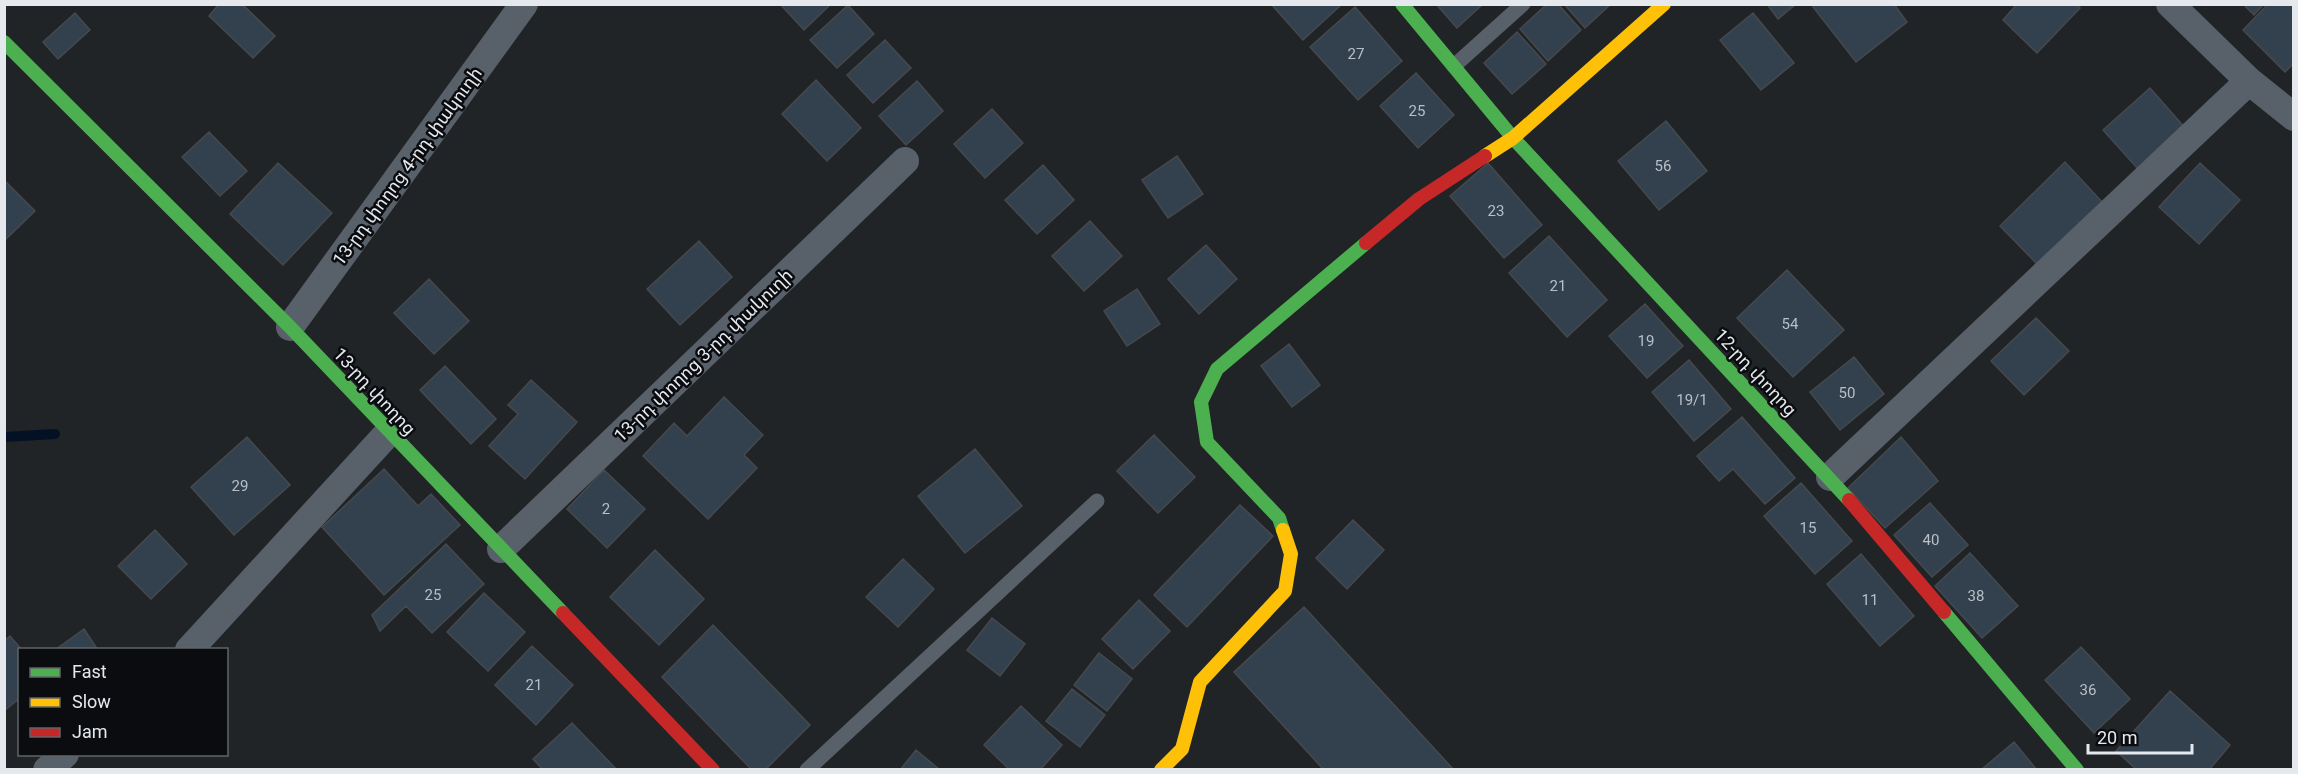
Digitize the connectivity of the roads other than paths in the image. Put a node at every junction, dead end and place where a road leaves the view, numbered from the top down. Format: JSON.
{"nodes":[{"id":1,"x":524,"y":4,"type":"edge"},
{"id":2,"x":1402,"y":4,"type":"edge"},
{"id":3,"x":1522,"y":4,"type":"edge"},
{"id":4,"x":1664,"y":4,"type":"edge"},
{"id":5,"x":2170,"y":4,"type":"edge"},
{"id":6,"x":4,"y":42,"type":"edge"},
{"id":7,"x":1454,"y":66,"type":"junction"},
{"id":8,"x":2249,"y":81,"type":"junction"},
{"id":9,"x":2294,"y":117,"type":"edge"},
{"id":10,"x":1514,"y":138,"type":"junction"},
{"id":11,"x":905,"y":161,"type":"dead end"},
{"id":12,"x":290,"y":327,"type":"junction"},
{"id":13,"x":389,"y":432,"type":"junction"},
{"id":14,"x":1830,"y":477,"type":"junction"},
{"id":15,"x":1097,"y":501,"type":"dead end"},
{"id":16,"x":501,"y":549,"type":"junction"},
{"id":17,"x":191,"y":648,"type":"edge"},
{"id":18,"x":63,"y":756,"type":"edge"},
{"id":19,"x":47,"y":770,"type":"edge"},
{"id":20,"x":713,"y":770,"type":"edge"},
{"id":21,"x":807,"y":770,"type":"edge"},
{"id":22,"x":1161,"y":770,"type":"edge"},
{"id":23,"x":2077,"y":770,"type":"edge"}],
"edges":[{"from":1,"to":12,"type":"street","name":"13-րդ փողոց 4-րդ փակուղի"},
{"from":2,"to":7,"type":"street","name":"12-րդ փողոց"},
{"from":3,"to":7,"type":"lane"},
{"from":4,"to":10,"type":"street"},
{"from":5,"to":8,"type":"street"},
{"from":6,"to":12,"type":"street","name":"13-րդ փողոց"},
{"from":7,"to":10,"type":"street","name":"12-րդ փողոց"},
{"from":8,"to":9,"type":"street"},
{"from":8,"to":14,"type":"street"},
{"from":10,"to":14,"type":"street","name":"12-րդ փողոց"},
{"from":10,"to":22,"type":"street"},
{"from":11,"to":16,"type":"street","name":"13-րդ փողոց 3-րդ փակուղի"},
{"from":12,"to":13,"type":"street","name":"13-րդ փողոց"},
{"from":13,"to":16,"type":"street","name":"13-րդ փողոց"},
{"from":13,"to":17,"type":"street"},
{"from":14,"to":23,"type":"street","name":"12-րդ փողոց"},
{"from":15,"to":21,"type":"lane"},
{"from":16,"to":20,"type":"street","name":"13-րդ փողոց"},
{"from":18,"to":19,"type":"street"}]}
